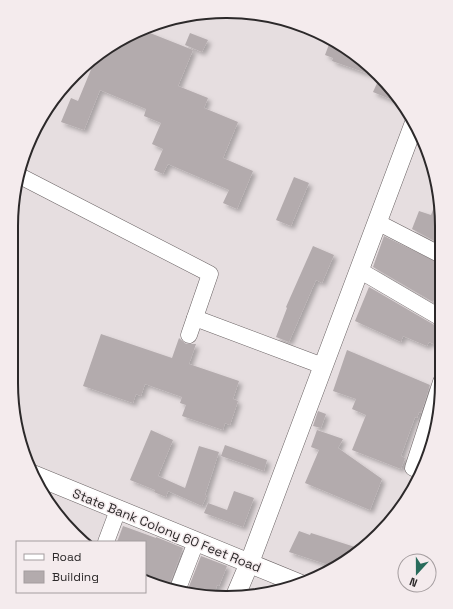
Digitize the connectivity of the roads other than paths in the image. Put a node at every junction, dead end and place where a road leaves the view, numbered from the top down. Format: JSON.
{"nodes":[{"id":1,"x":412,"y":131,"type":"edge"},
{"id":2,"x":24,"y":179,"type":"edge"},
{"id":3,"x":377,"y":222,"type":"junction"},
{"id":4,"x":435,"y":252,"type":"edge"},
{"id":5,"x":359,"y":270,"type":"junction"},
{"id":6,"x":435,"y":314,"type":"edge"},
{"id":7,"x":195,"y":318,"type":"junction"},
{"id":8,"x":189,"y":335,"type":"dead end"},
{"id":9,"x":323,"y":366,"type":"junction"},
{"id":10,"x":434,"y":405,"type":"edge"},
{"id":11,"x":416,"y":469,"type":"edge"},
{"id":12,"x":42,"y":478,"type":"edge"},
{"id":13,"x":118,"y":510,"type":"junction"},
{"id":14,"x":106,"y":541,"type":"edge"},
{"id":15,"x":196,"y":542,"type":"junction"},
{"id":16,"x":249,"y":564,"type":"junction"},
{"id":17,"x":292,"y":581,"type":"edge"},
{"id":18,"x":179,"y":585,"type":"edge"},
{"id":19,"x":238,"y":591,"type":"edge"}],
"edges":[{"from":1,"to":3,"type":"street"},
{"from":2,"to":7,"type":"street"},
{"from":3,"to":4,"type":"street"},
{"from":3,"to":5,"type":"street"},
{"from":5,"to":6,"type":"street"},
{"from":5,"to":9,"type":"street"},
{"from":7,"to":8,"type":"street"},
{"from":7,"to":9,"type":"street"},
{"from":9,"to":16,"type":"street"},
{"from":10,"to":11,"type":"street"},
{"from":12,"to":13,"type":"street","name":"State Bank Colony 60 Feet Road"},
{"from":13,"to":14,"type":"street"},
{"from":13,"to":15,"type":"street","name":"State Bank Colony 60 Feet Road"},
{"from":15,"to":16,"type":"street","name":"State Bank Colony 60 Feet Road"},
{"from":15,"to":18,"type":"street"},
{"from":16,"to":17,"type":"street","name":"State Bank Colony 60 Feet Road"},
{"from":16,"to":19,"type":"street"}]}
